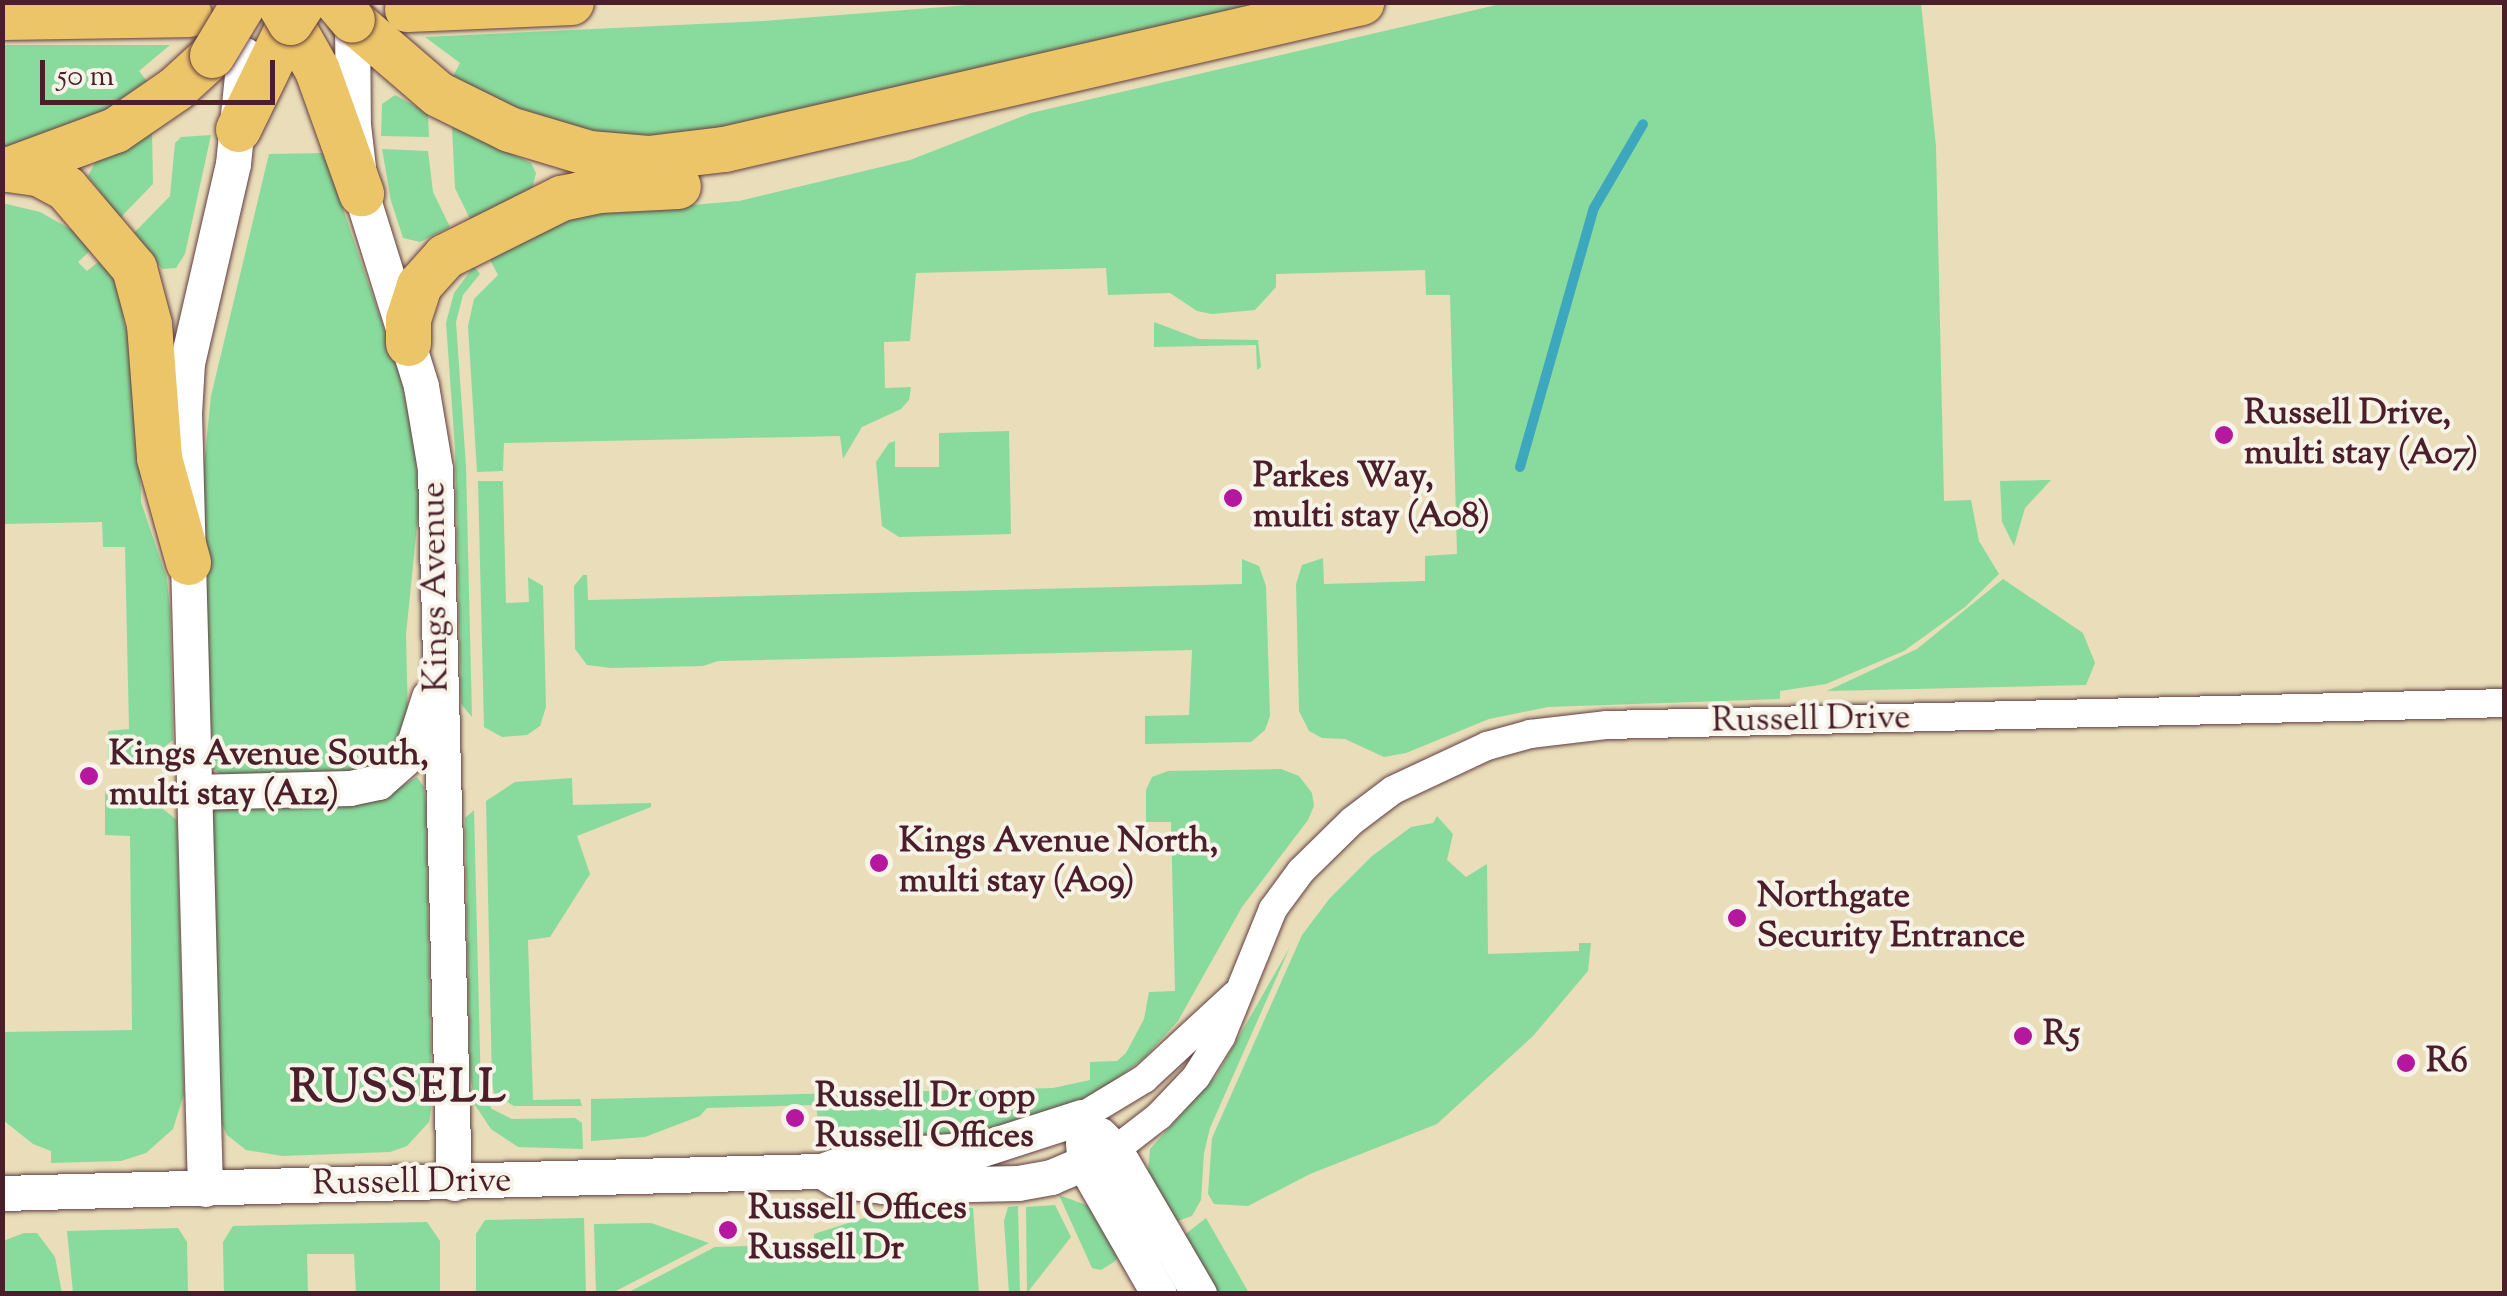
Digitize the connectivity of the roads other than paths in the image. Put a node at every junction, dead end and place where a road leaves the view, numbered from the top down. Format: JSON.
{"nodes":[{"id":1,"x":244,"y":2,"type":"edge"},
{"id":2,"x":571,"y":2,"type":"edge"},
{"id":3,"x":1361,"y":2,"type":"edge"},
{"id":4,"x":407,"y":9,"type":"dead end"},
{"id":5,"x":189,"y":14,"type":"dead end"},
{"id":6,"x":2,"y":18,"type":"edge"},
{"id":7,"x":307,"y":31,"type":"edge"},
{"id":8,"x":238,"y":129,"type":"joint"},
{"id":9,"x":792,"y":133,"type":"junction"},
{"id":10,"x":5,"y":169,"type":"edge"},
{"id":11,"x":361,"y":193,"type":"joint"},
{"id":12,"x":408,"y":343,"type":"junction"},
{"id":13,"x":188,"y":562,"type":"junction"},
{"id":14,"x":438,"y":658,"type":"junction"},
{"id":15,"x":2504,"y":704,"type":"edge"},
{"id":16,"x":193,"y":792,"type":"junction"},
{"id":17,"x":1235,"y":995,"type":"junction"},
{"id":18,"x":1080,"y":1118,"type":"junction"},
{"id":19,"x":1100,"y":1157,"type":"junction"},
{"id":20,"x":822,"y":1172,"type":"junction"},
{"id":21,"x":454,"y":1182,"type":"junction"},
{"id":22,"x":205,"y":1188,"type":"junction"},
{"id":23,"x":2,"y":1194,"type":"edge"},
{"id":24,"x":1159,"y":1294,"type":"edge"},
{"id":25,"x":1199,"y":1294,"type":"edge"}],
"edges":[{"from":1,"to":7,"type":"main road","bridge":true},
{"from":2,"to":4,"type":"main road"},
{"from":3,"to":9,"type":"main road"},
{"from":5,"to":6,"type":"main road"},
{"from":7,"to":8,"type":"main road"},
{"from":7,"to":9,"type":"main road"},
{"from":7,"to":10,"type":"main road"},
{"from":7,"to":11,"type":"main road"},
{"from":8,"to":13,"type":"street"},
{"from":9,"to":12,"type":"main road"},
{"from":10,"to":13,"type":"main road"},
{"from":11,"to":12,"type":"street","name":"Kings Avenue"},
{"from":12,"to":14,"type":"street","name":"Kings Avenue"},
{"from":13,"to":16,"type":"street"},
{"from":14,"to":16,"type":"street"},
{"from":14,"to":21,"type":"street","name":"Kings Avenue"},
{"from":15,"to":17,"type":"street","name":"Russell Drive"},
{"from":16,"to":22,"type":"street"},
{"from":17,"to":18,"type":"street","name":"Russell Drive"},
{"from":17,"to":19,"type":"street","name":"Russell Drive"},
{"from":18,"to":19,"type":"street"},
{"from":18,"to":20,"type":"street","name":"Russell Drive"},
{"from":19,"to":20,"type":"street","name":"Russell Drive"},
{"from":19,"to":24,"type":"street"},
{"from":19,"to":25,"type":"street"},
{"from":20,"to":21,"type":"street","name":"Russell Drive"},
{"from":21,"to":22,"type":"street","name":"Russell Drive"},
{"from":22,"to":23,"type":"street","name":"Russell Drive"}]}
